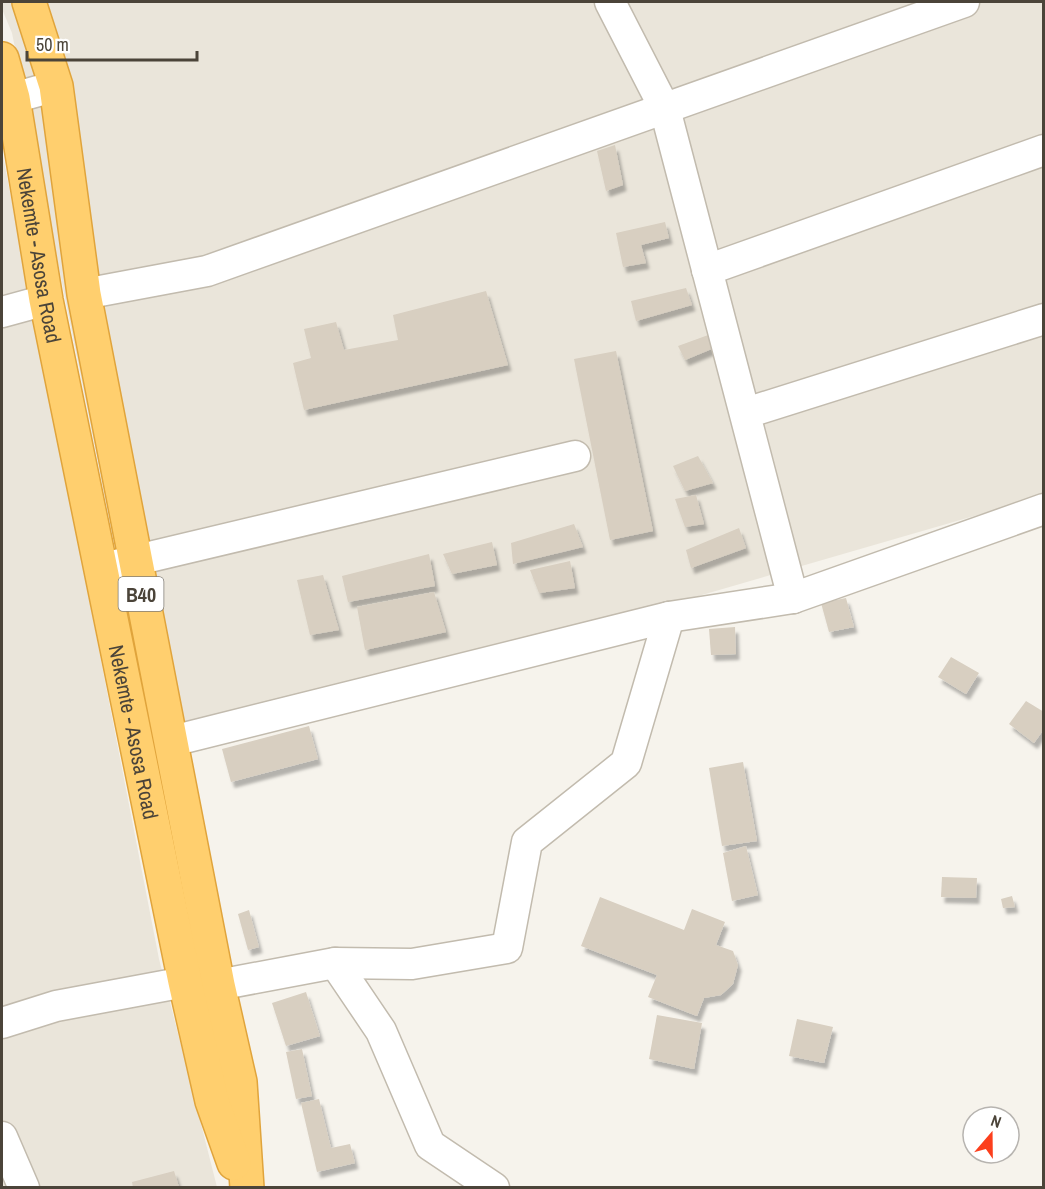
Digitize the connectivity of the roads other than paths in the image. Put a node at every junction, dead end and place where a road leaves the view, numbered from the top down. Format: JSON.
{"nodes":[{"id":1,"x":29,"y":2,"type":"edge"},
{"id":2,"x":610,"y":2,"type":"edge"},
{"id":3,"x":964,"y":2,"type":"edge"},
{"id":4,"x":2,"y":59,"type":"edge"},
{"id":5,"x":56,"y":86,"type":"junction"},
{"id":6,"x":13,"y":98,"type":"junction"},
{"id":7,"x":665,"y":109,"type":"junction"},
{"id":8,"x":1044,"y":150,"type":"edge"},
{"id":9,"x":706,"y":270,"type":"junction"},
{"id":10,"x":84,"y":294,"type":"junction"},
{"id":11,"x":46,"y":300,"type":"junction"},
{"id":12,"x":2,"y":312,"type":"edge"},
{"id":13,"x":1044,"y":319,"type":"edge"},
{"id":14,"x":746,"y":413,"type":"junction"},
{"id":15,"x":575,"y":456,"type":"dead end"},
{"id":16,"x":1044,"y":509,"type":"edge"},
{"id":17,"x":134,"y":561,"type":"junction"},
{"id":18,"x":102,"y":568,"type":"junction"},
{"id":19,"x":793,"y":598,"type":"junction"},
{"id":20,"x":669,"y":617,"type":"junction"},
{"id":21,"x":172,"y":741,"type":"junction"},
{"id":22,"x":335,"y":963,"type":"junction"},
{"id":23,"x":184,"y":982,"type":"junction"},
{"id":24,"x":218,"y":986,"type":"junction"},
{"id":25,"x":2,"y":1023,"type":"edge"},
{"id":26,"x":2,"y":1137,"type":"edge"},
{"id":27,"x":24,"y":1188,"type":"edge"},
{"id":28,"x":245,"y":1188,"type":"edge"},
{"id":29,"x":494,"y":1188,"type":"edge"}],
"edges":[{"from":1,"to":5,"type":"highway","number":"B40"},
{"from":2,"to":7,"type":"street"},
{"from":3,"to":7,"type":"street"},
{"from":4,"to":6,"type":"highway","name":"Nekemte - Asosa Road","number":"B40"},
{"from":5,"to":6,"type":"street"},
{"from":5,"to":10,"type":"highway","number":"B40"},
{"from":6,"to":11,"type":"highway","name":"Nekemte - Asosa Road","number":"B40"},
{"from":7,"to":9,"type":"street"},
{"from":7,"to":10,"type":"street"},
{"from":8,"to":9,"type":"street"},
{"from":9,"to":14,"type":"street"},
{"from":10,"to":17,"type":"highway","number":"B40"},
{"from":11,"to":12,"type":"street"},
{"from":11,"to":18,"type":"highway","name":"Nekemte - Asosa Road","number":"B40"},
{"from":13,"to":14,"type":"street"},
{"from":14,"to":19,"type":"street"},
{"from":15,"to":17,"type":"street"},
{"from":16,"to":19,"type":"street"},
{"from":17,"to":18,"type":"street"},
{"from":17,"to":21,"type":"highway","number":"B40"},
{"from":18,"to":23,"type":"highway","name":"Nekemte - Asosa Road","number":"B40"},
{"from":19,"to":20,"type":"street"},
{"from":20,"to":21,"type":"street"},
{"from":20,"to":22,"type":"street"},
{"from":21,"to":24,"type":"highway","number":"B40"},
{"from":22,"to":24,"type":"street"},
{"from":22,"to":29,"type":"street"},
{"from":23,"to":25,"type":"street"},
{"from":23,"to":28,"type":"highway","name":"Nekemte - Asosa Road","number":"B40"},
{"from":24,"to":28,"type":"highway","number":"B40"},
{"from":26,"to":27,"type":"street"}]}
